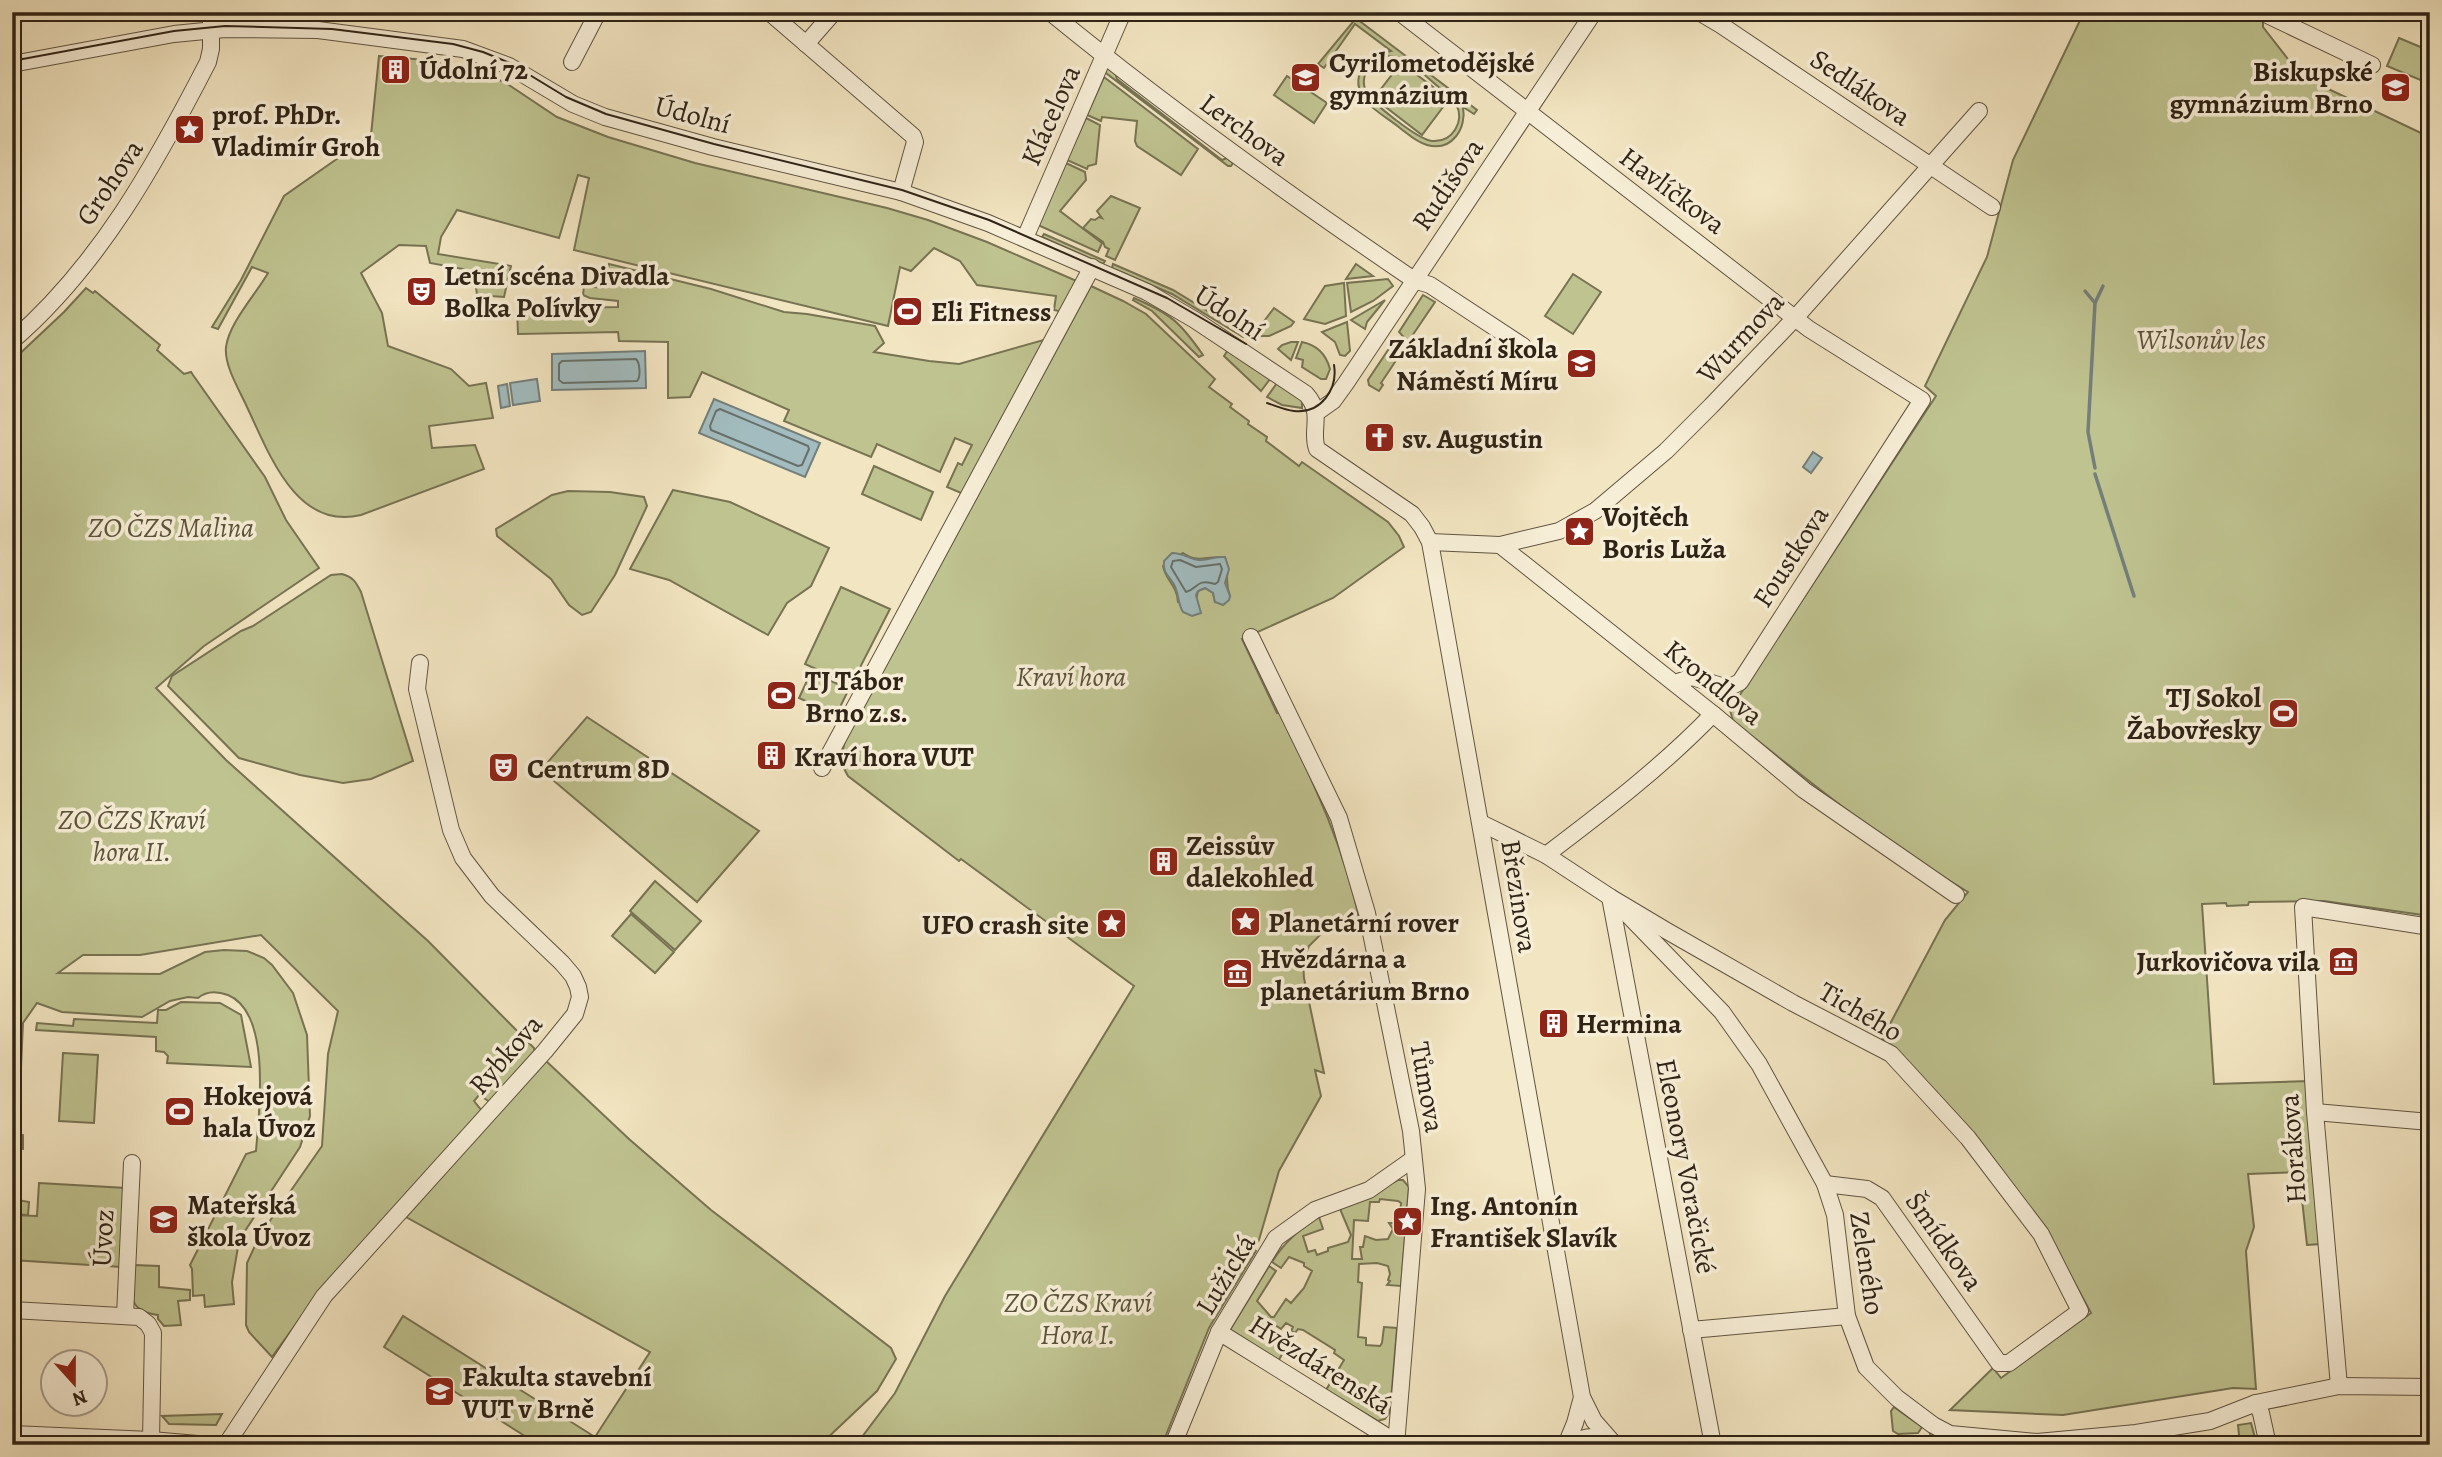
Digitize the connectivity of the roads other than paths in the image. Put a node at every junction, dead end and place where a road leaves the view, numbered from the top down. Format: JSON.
{"nodes":[{"id":1,"x":211,"y":12,"type":"edge"},
{"id":2,"x":598,"y":12,"type":"edge"},
{"id":3,"x":769,"y":12,"type":"edge"},
{"id":4,"x":834,"y":12,"type":"edge"},
{"id":5,"x":1050,"y":12,"type":"edge"},
{"id":6,"x":1123,"y":12,"type":"edge"},
{"id":7,"x":1399,"y":12,"type":"edge"},
{"id":8,"x":1594,"y":12,"type":"edge"},
{"id":9,"x":2261,"y":12,"type":"edge"},
{"id":10,"x":1708,"y":15,"type":"edge"},
{"id":11,"x":211,"y":30,"type":"junction"},
{"id":12,"x":806,"y":44,"type":"junction"},
{"id":13,"x":1104,"y":57,"type":"junction"},
{"id":14,"x":572,"y":62,"type":"dead end"},
{"id":15,"x":12,"y":64,"type":"edge"},
{"id":16,"x":2372,"y":65,"type":"dead end"},
{"id":17,"x":1527,"y":111,"type":"junction"},
{"id":18,"x":1979,"y":111,"type":"dead end"},
{"id":19,"x":1931,"y":164,"type":"junction"},
{"id":20,"x":901,"y":192,"type":"junction"},
{"id":21,"x":1992,"y":207,"type":"dead end"},
{"id":22,"x":1024,"y":238,"type":"junction"},
{"id":23,"x":1092,"y":268,"type":"junction"},
{"id":24,"x":1414,"y":280,"type":"junction"},
{"id":25,"x":1796,"y":317,"type":"junction"},
{"id":26,"x":15,"y":335,"type":"edge"},
{"id":27,"x":1523,"y":346,"type":"dead end"},
{"id":28,"x":1922,"y":400,"type":"joint"},
{"id":29,"x":1315,"y":414,"type":"junction"},
{"id":30,"x":1430,"y":542,"type":"junction"},
{"id":31,"x":1500,"y":545,"type":"junction"},
{"id":32,"x":1251,"y":638,"type":"dead end"},
{"id":33,"x":420,"y":663,"type":"dead end"},
{"id":34,"x":1675,"y":683,"type":"junction"},
{"id":35,"x":1713,"y":714,"type":"junction"},
{"id":36,"x":822,"y":768,"type":"dead end"},
{"id":37,"x":1481,"y":823,"type":"junction"},
{"id":38,"x":1546,"y":855,"type":"junction"},
{"id":39,"x":1956,"y":895,"type":"dead end"},
{"id":40,"x":1610,"y":897,"type":"junction"},
{"id":41,"x":2430,"y":927,"type":"edge"},
{"id":42,"x":2315,"y":1112,"type":"junction"},
{"id":43,"x":2430,"y":1122,"type":"edge"},
{"id":44,"x":1413,"y":1158,"type":"junction"},
{"id":45,"x":132,"y":1163,"type":"dead end"},
{"id":46,"x":1825,"y":1184,"type":"junction"},
{"id":47,"x":12,"y":1310,"type":"edge"},
{"id":48,"x":125,"y":1316,"type":"junction"},
{"id":49,"x":1847,"y":1316,"type":"junction"},
{"id":50,"x":1691,"y":1330,"type":"junction"},
{"id":51,"x":1219,"y":1332,"type":"junction"},
{"id":52,"x":1999,"y":1363,"type":"joint"},
{"id":53,"x":2339,"y":1386,"type":"junction"},
{"id":54,"x":2430,"y":1387,"type":"edge"},
{"id":55,"x":1582,"y":1397,"type":"junction"},
{"id":56,"x":2256,"y":1403,"type":"junction"},
{"id":57,"x":12,"y":1434,"type":"edge"},
{"id":58,"x":151,"y":1440,"type":"junction"},
{"id":59,"x":1394,"y":1444,"type":"edge"},
{"id":60,"x":208,"y":1445,"type":"edge"},
{"id":61,"x":226,"y":1445,"type":"edge"},
{"id":62,"x":1173,"y":1445,"type":"edge"},
{"id":63,"x":1568,"y":1445,"type":"edge"},
{"id":64,"x":1615,"y":1445,"type":"edge"},
{"id":65,"x":1713,"y":1445,"type":"edge"},
{"id":66,"x":2268,"y":1445,"type":"edge"}],
"edges":[{"from":1,"to":11,"type":"street","name":"Grohova"},
{"from":2,"to":14,"type":"street"},
{"from":3,"to":12,"type":"street"},
{"from":4,"to":12,"type":"street"},
{"from":5,"to":13,"type":"street","name":"Lerchova"},
{"from":6,"to":13,"type":"street","name":"Klácelova"},
{"from":7,"to":17,"type":"street","name":"Havlíčkova"},
{"from":8,"to":17,"type":"street","name":"Rudišova"},
{"from":9,"to":16,"type":"street"},
{"from":10,"to":19,"type":"street","name":"Sedlákova"},
{"from":11,"to":15,"type":"street","name":"Údolní"},
{"from":11,"to":20,"type":"street","name":"Údolní"},
{"from":11,"to":26,"type":"street","name":"Grohova"},
{"from":12,"to":20,"type":"street"},
{"from":13,"to":22,"type":"street","name":"Klácelova"},
{"from":13,"to":24,"type":"street","name":"Lerchova"},
{"from":17,"to":24,"type":"street","name":"Rudišova"},
{"from":17,"to":25,"type":"street","name":"Havlíčkova"},
{"from":18,"to":19,"type":"street","name":"Wurmova"},
{"from":19,"to":21,"type":"street","name":"Sedlákova"},
{"from":19,"to":25,"type":"street","name":"Wurmova"},
{"from":20,"to":22,"type":"street","name":"Údolní"},
{"from":22,"to":23,"type":"street","name":"Údolní"},
{"from":23,"to":29,"type":"street","name":"Údolní"},
{"from":23,"to":36,"type":"street"},
{"from":24,"to":27,"type":"street","name":"Lerchova"},
{"from":24,"to":29,"type":"street","name":"Rudišova"},
{"from":25,"to":28,"type":"street","name":"Havlíčkova"},
{"from":25,"to":31,"type":"street","name":"Wurmova"},
{"from":28,"to":34,"type":"street","name":"Foustkova"},
{"from":29,"to":30,"type":"street","name":"Březinova"},
{"from":30,"to":31,"type":"street"},
{"from":30,"to":37,"type":"street","name":"Březinova"},
{"from":31,"to":34,"type":"street","name":"Krondlova"},
{"from":32,"to":44,"type":"street","name":"Tůmova"},
{"from":33,"to":61,"type":"street","name":"Rybkova"},
{"from":34,"to":35,"type":"street","name":"Krondlova"},
{"from":35,"to":38,"type":"street"},
{"from":35,"to":39,"type":"street","name":"Krondlova"},
{"from":37,"to":38,"type":"street","name":"Tichého"},
{"from":37,"to":55,"type":"street","name":"Březinova"},
{"from":38,"to":40,"type":"street","name":"Tichého"},
{"from":40,"to":46,"type":"street","name":"Zeleného"},
{"from":40,"to":50,"type":"street","name":"Eleonory Voračické"},
{"from":40,"to":52,"type":"street","name":"Tichého"},
{"from":41,"to":42,"type":"street","name":"Horákova"},
{"from":42,"to":43,"type":"street"},
{"from":42,"to":53,"type":"street","name":"Horákova"},
{"from":44,"to":51,"type":"street","name":"Lužická"},
{"from":44,"to":59,"type":"street","name":"Tůmova"},
{"from":45,"to":48,"type":"street","name":"Úvoz"},
{"from":46,"to":49,"type":"street","name":"Zeleného"},
{"from":46,"to":52,"type":"street","name":"Šmídkova"},
{"from":47,"to":48,"type":"street"},
{"from":48,"to":58,"type":"street"},
{"from":49,"to":50,"type":"street"},
{"from":49,"to":56,"type":"street","name":"Zeleného"},
{"from":50,"to":65,"type":"street","name":"Eleonory Voračické"},
{"from":51,"to":59,"type":"street","name":"Hvězdárenská"},
{"from":51,"to":62,"type":"street","name":"Lužická"},
{"from":53,"to":54,"type":"street","name":"Zeleného"},
{"from":53,"to":56,"type":"street","name":"Zeleného"},
{"from":55,"to":63,"type":"street"},
{"from":55,"to":64,"type":"street"},
{"from":56,"to":66,"type":"street"},
{"from":57,"to":58,"type":"street"},
{"from":58,"to":60,"type":"street"},
{"from":63,"to":64,"type":"street"}]}
